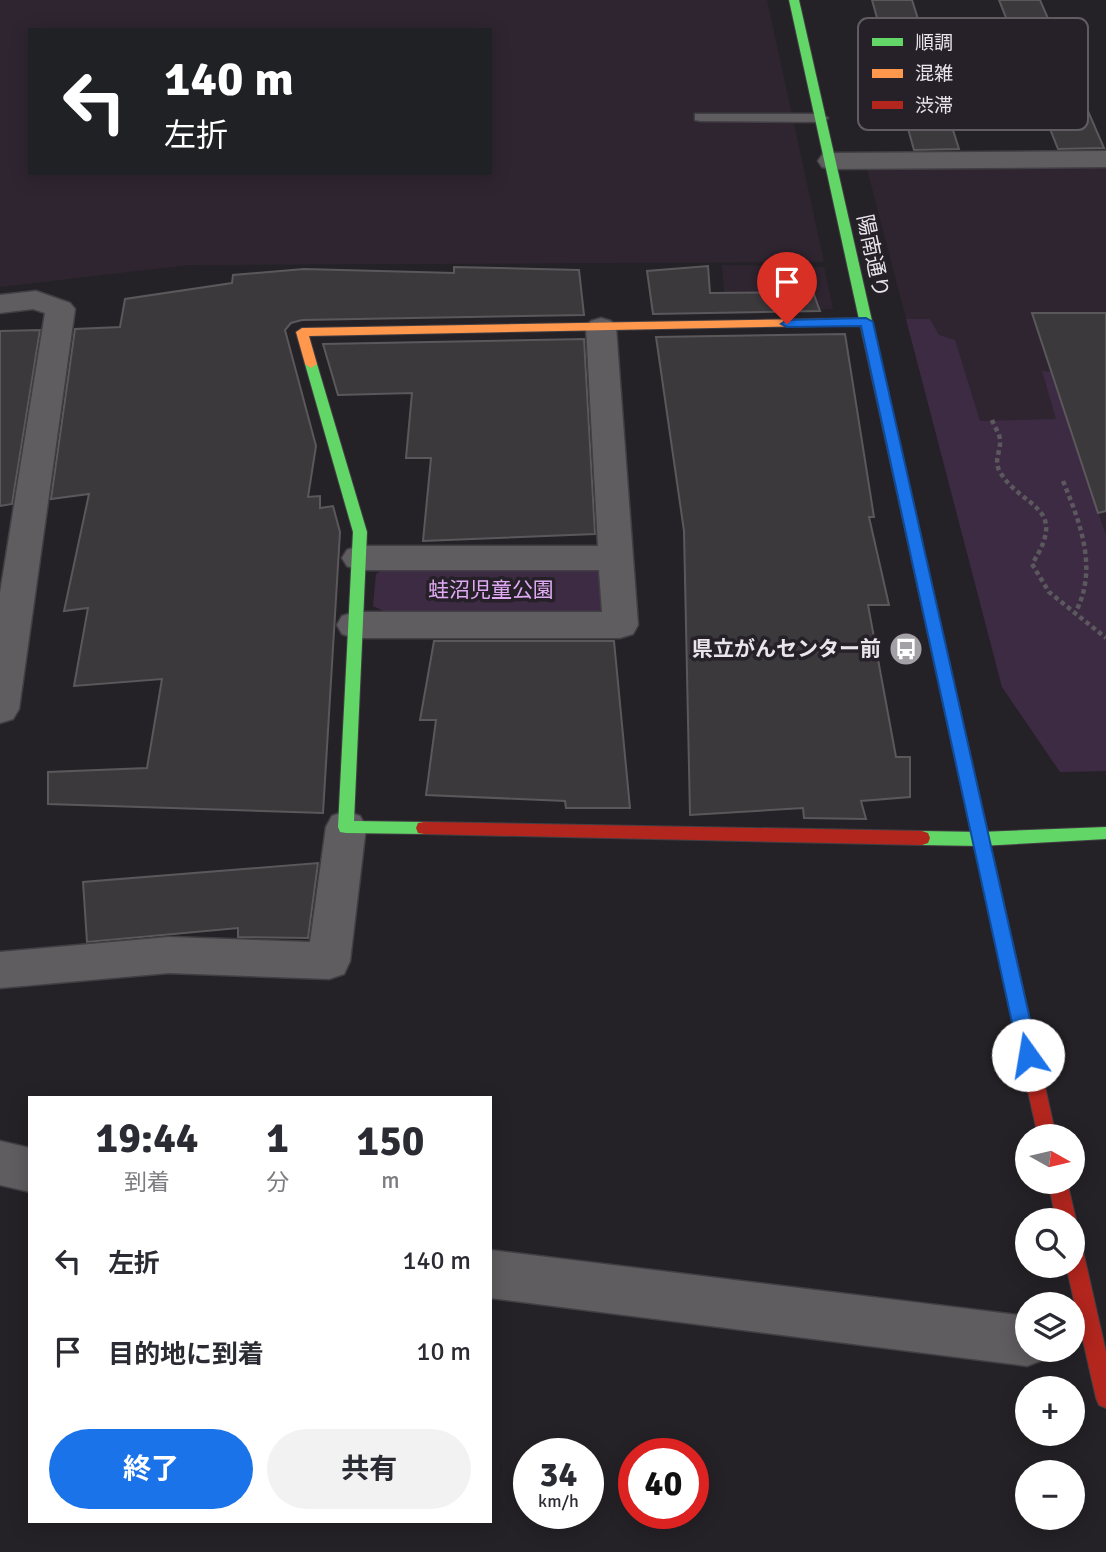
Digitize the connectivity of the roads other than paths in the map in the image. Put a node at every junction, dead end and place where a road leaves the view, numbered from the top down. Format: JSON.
{"nodes":[{"id":1,"x":794,"y":0,"type":"edge"},
{"id":2,"x":700,"y":117,"type":"dead end"},
{"id":3,"x":821,"y":118,"type":"junction"},
{"id":4,"x":1106,"y":159,"type":"edge"},
{"id":5,"x":831,"y":161,"type":"junction"},
{"id":6,"x":0,"y":304,"type":"edge"},
{"id":7,"x":866,"y":322,"type":"junction"},
{"id":8,"x":601,"y":327,"type":"junction"},
{"id":9,"x":359,"y":558,"type":"junction"},
{"id":10,"x":615,"y":558,"type":"junction"},
{"id":11,"x":355,"y":625,"type":"junction"},
{"id":12,"x":0,"y":709,"type":"edge"},
{"id":13,"x":346,"y":827,"type":"junction"},
{"id":14,"x":1106,"y":833,"type":"edge"},
{"id":15,"x":980,"y":839,"type":"junction"},
{"id":16,"x":0,"y":970,"type":"edge"},
{"id":17,"x":1044,"y":1124,"type":"edge"},
{"id":18,"x":0,"y":1163,"type":"edge"},
{"id":19,"x":28,"y":1170,"type":"edge"},
{"id":20,"x":492,"y":1274,"type":"edge"},
{"id":21,"x":1015,"y":1340,"type":"edge"},
{"id":22,"x":1085,"y":1350,"type":"edge"},
{"id":23,"x":1106,"y":1398,"type":"edge"}],
"edges":[{"from":1,"to":3,"type":"street","name":"陽南通り"},
{"from":2,"to":3,"type":"lane"},
{"from":3,"to":5,"type":"street","name":"陽南通り"},
{"from":4,"to":5,"type":"street"},
{"from":5,"to":7,"type":"street","name":"陽南通り"},
{"from":6,"to":12,"type":"street"},
{"from":7,"to":8,"type":"street"},
{"from":7,"to":15,"type":"street","name":"陽南通り"},
{"from":8,"to":9,"type":"street"},
{"from":8,"to":10,"type":"street"},
{"from":9,"to":10,"type":"street"},
{"from":9,"to":11,"type":"street"},
{"from":10,"to":11,"type":"street"},
{"from":11,"to":13,"type":"street"},
{"from":13,"to":15,"type":"street"},
{"from":13,"to":16,"type":"street"},
{"from":14,"to":15,"type":"street"},
{"from":15,"to":17,"type":"street","name":"陽南通り"},
{"from":18,"to":19,"type":"street"},
{"from":20,"to":21,"type":"street"},
{"from":22,"to":23,"type":"street"}]}
